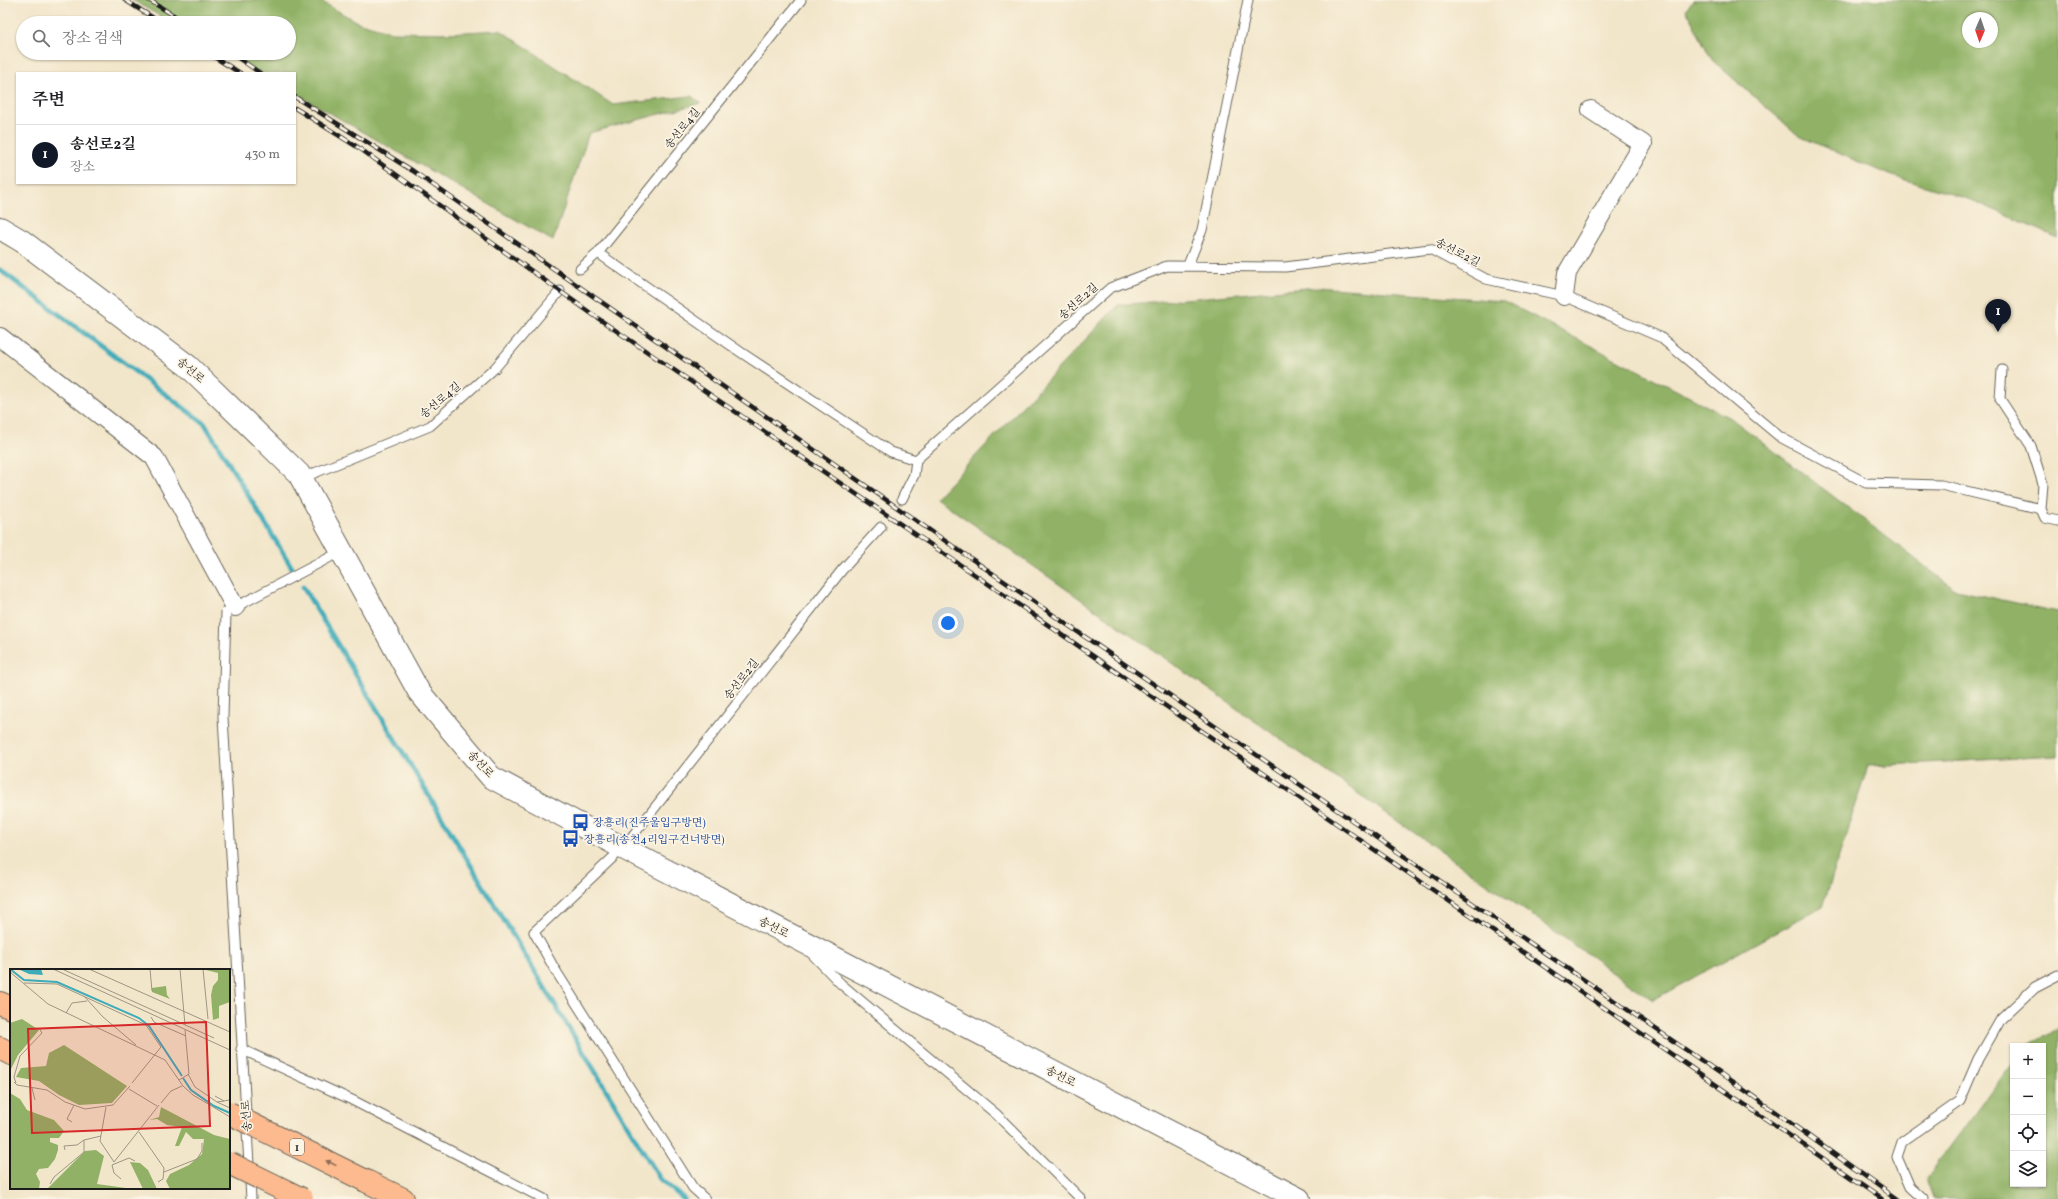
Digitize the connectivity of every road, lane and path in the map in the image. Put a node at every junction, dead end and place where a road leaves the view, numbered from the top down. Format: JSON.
{"nodes":[{"id":1,"x":801,"y":0,"type":"edge"},
{"id":2,"x":1248,"y":0,"type":"edge"},
{"id":3,"x":1591,"y":110,"type":"dead end"},
{"id":4,"x":0,"y":228,"type":"edge"},
{"id":5,"x":598,"y":253,"type":"junction"},
{"id":6,"x":1188,"y":265,"type":"junction"},
{"id":7,"x":580,"y":269,"type":"dead end"},
{"id":8,"x":560,"y":291,"type":"dead end"},
{"id":9,"x":1564,"y":296,"type":"junction"},
{"id":10,"x":0,"y":337,"type":"edge"},
{"id":11,"x":2002,"y":370,"type":"dead end"},
{"id":12,"x":916,"y":460,"type":"junction"},
{"id":13,"x":302,"y":478,"type":"junction"},
{"id":14,"x":902,"y":499,"type":"dead end"},
{"id":15,"x":2041,"y":509,"type":"junction"},
{"id":16,"x":2058,"y":521,"type":"edge"},
{"id":17,"x":881,"y":526,"type":"dead end"},
{"id":18,"x":342,"y":551,"type":"junction"},
{"id":19,"x":235,"y":607,"type":"junction"},
{"id":20,"x":622,"y":848,"type":"junction"},
{"id":21,"x":797,"y":939,"type":"junction"},
{"id":22,"x":2058,"y":975,"type":"edge"},
{"id":23,"x":0,"y":1003,"type":"edge"},
{"id":24,"x":10,"y":1008,"type":"edge"},
{"id":25,"x":0,"y":1048,"type":"edge"},
{"id":26,"x":241,"y":1049,"type":"junction"},
{"id":27,"x":10,"y":1053,"type":"edge"},
{"id":28,"x":230,"y":1113,"type":"edge"},
{"id":29,"x":230,"y":1163,"type":"edge"},
{"id":30,"x":251,"y":1199,"type":"edge"},
{"id":31,"x":302,"y":1199,"type":"edge"},
{"id":32,"x":403,"y":1199,"type":"edge"},
{"id":33,"x":544,"y":1199,"type":"edge"},
{"id":34,"x":705,"y":1199,"type":"edge"},
{"id":35,"x":1081,"y":1199,"type":"edge"},
{"id":36,"x":1299,"y":1199,"type":"edge"},
{"id":37,"x":1923,"y":1199,"type":"edge"}],
"edges":[{"from":1,"to":5,"type":"lane","name":"송선로4길"},
{"from":2,"to":6,"type":"lane"},
{"from":3,"to":9,"type":"street"},
{"from":4,"to":13,"type":"street","name":"송선로"},
{"from":5,"to":7,"type":"lane","name":"송선로4길"},
{"from":5,"to":12,"type":"lane"},
{"from":6,"to":9,"type":"lane","name":"송선로2길"},
{"from":6,"to":12,"type":"lane","name":"송선로2길"},
{"from":8,"to":13,"type":"lane","name":"송선로4길"},
{"from":9,"to":15,"type":"lane","name":"송선로2길"},
{"from":10,"to":19,"type":"street"},
{"from":11,"to":15,"type":"lane"},
{"from":12,"to":14,"type":"lane"},
{"from":13,"to":18,"type":"street","name":"송선로"},
{"from":15,"to":16,"type":"lane","name":"송선로2길"},
{"from":17,"to":20,"type":"lane","name":"송선로2길"},
{"from":18,"to":19,"type":"lane"},
{"from":18,"to":20,"type":"street","name":"송선로"},
{"from":19,"to":26,"type":"lane","name":"송선로"},
{"from":20,"to":21,"type":"street","name":"송선로"},
{"from":20,"to":34,"type":"lane","name":"송선로2길"},
{"from":21,"to":35,"type":"lane"},
{"from":21,"to":36,"type":"street","name":"송선로"},
{"from":22,"to":37,"type":"lane"},
{"from":23,"to":24,"type":"highway"},
{"from":25,"to":27,"type":"highway"},
{"from":26,"to":30,"type":"lane","name":"송선로"},
{"from":26,"to":33,"type":"lane"},
{"from":32,"to":28,"type":"highway","number":"1","one_way":true,"bridge":true},
{"from":29,"to":31,"type":"highway","bridge":true}]}
